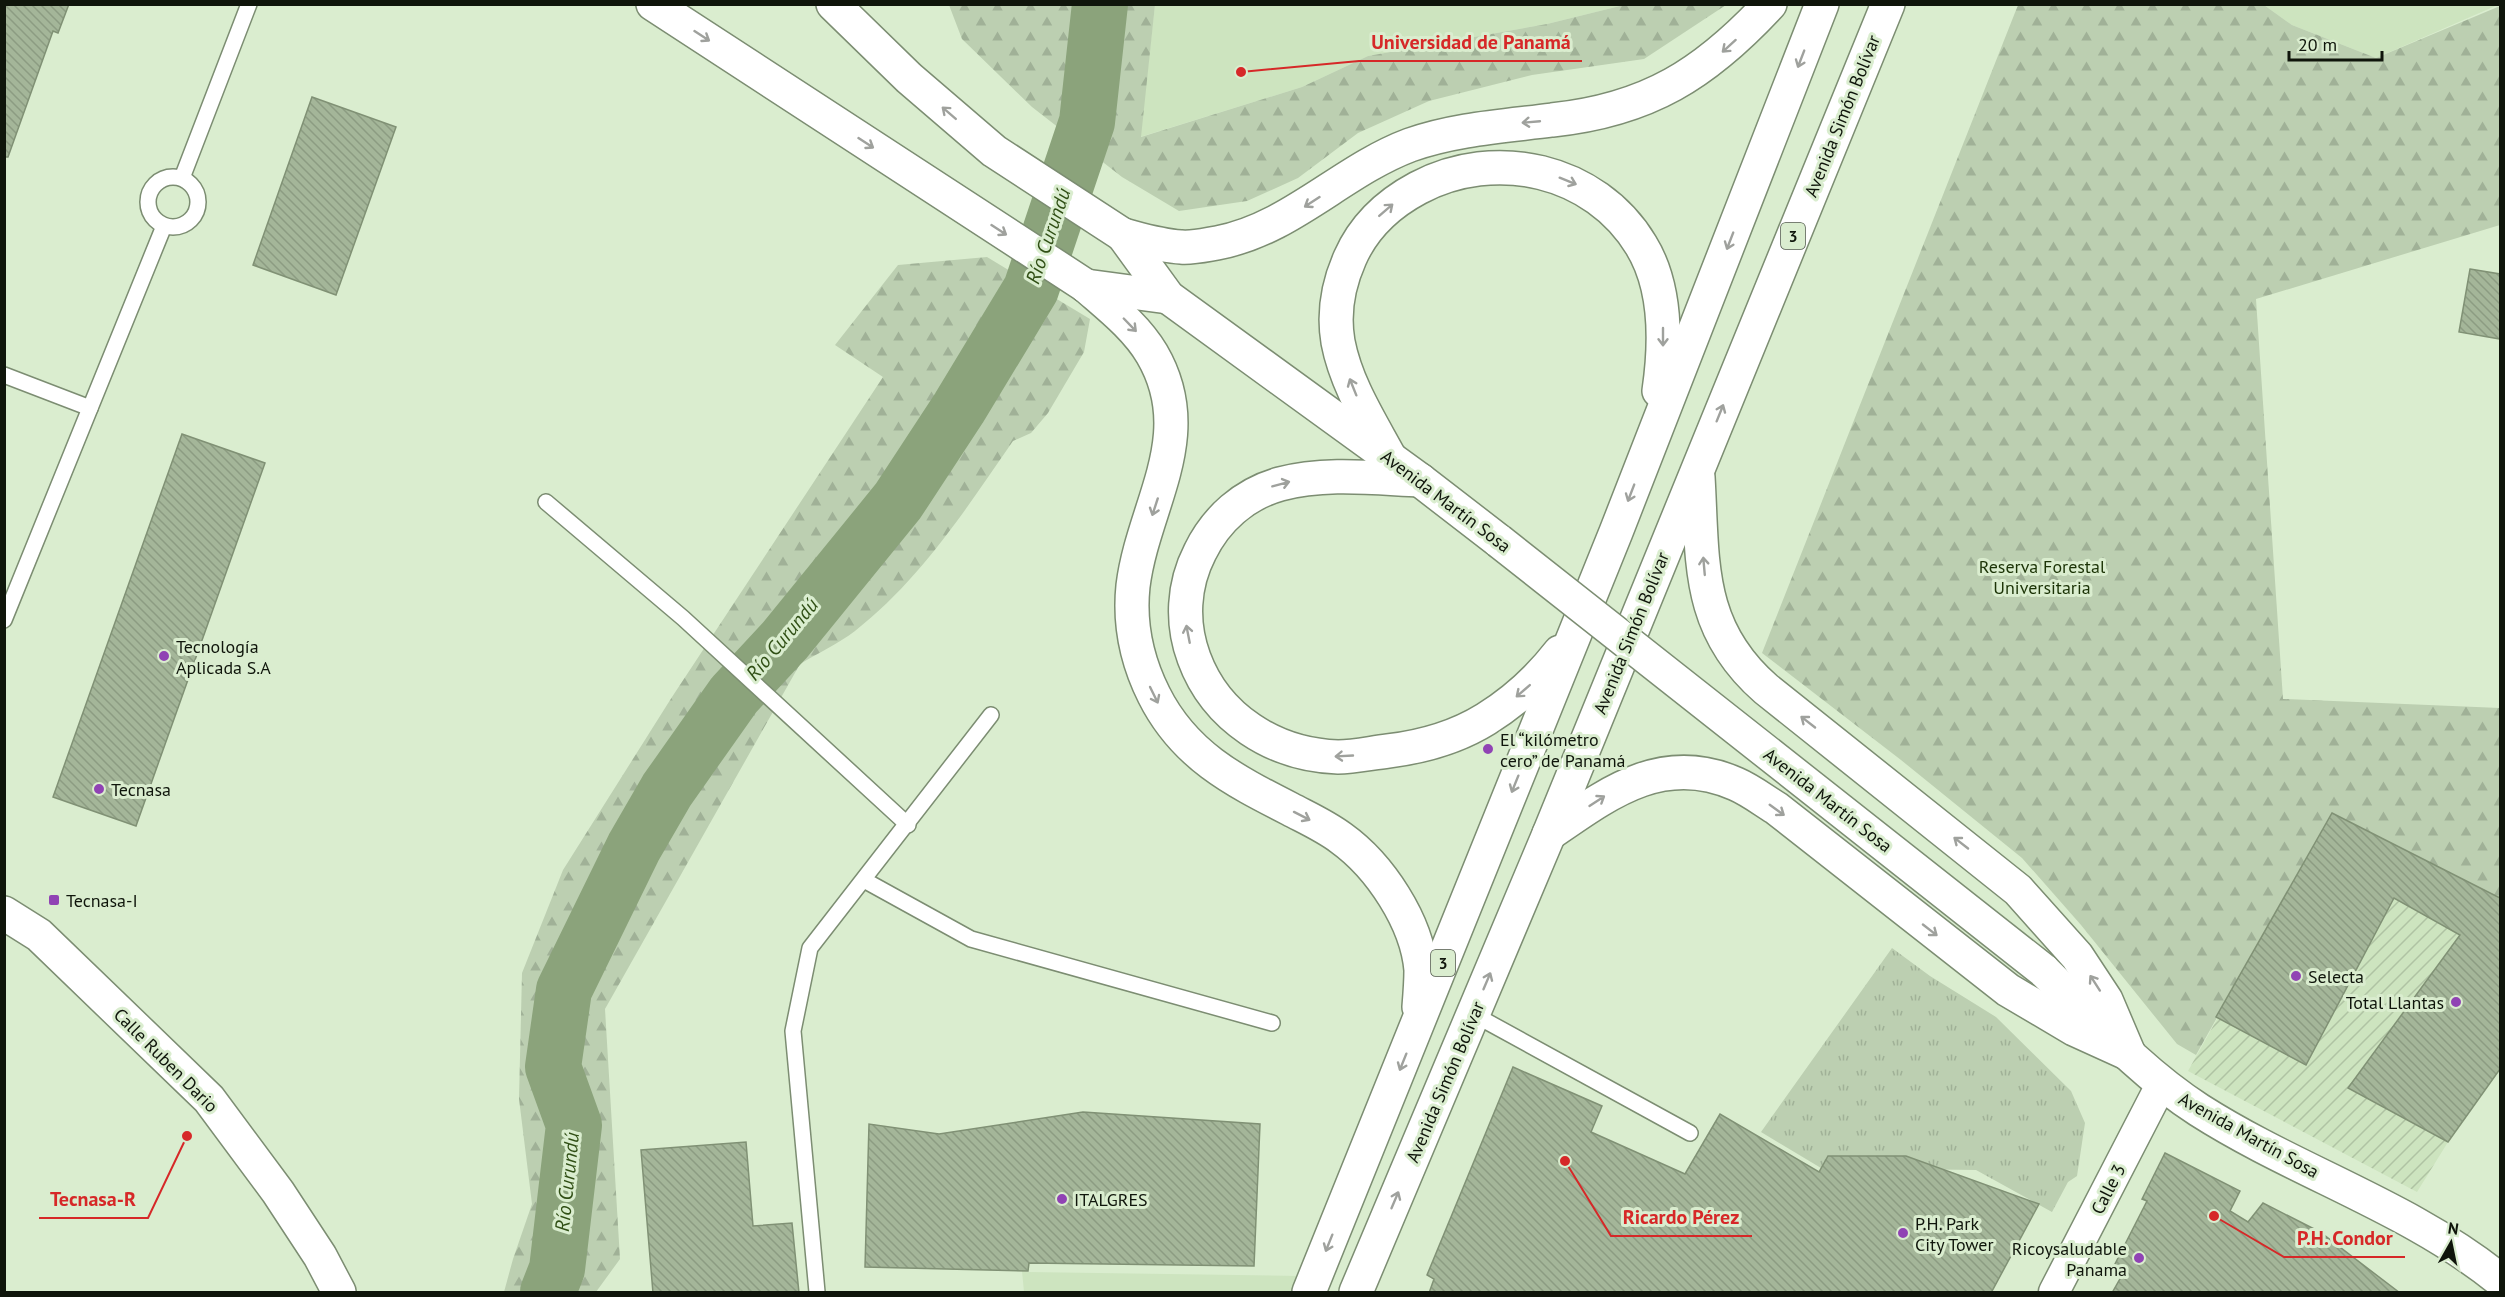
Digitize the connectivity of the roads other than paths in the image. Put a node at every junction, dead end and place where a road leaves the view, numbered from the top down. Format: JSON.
{"nodes":[{"id":1,"x":249,"y":4,"type":"edge"},
{"id":2,"x":653,"y":4,"type":"edge"},
{"id":3,"x":832,"y":4,"type":"edge"},
{"id":4,"x":1770,"y":4,"type":"edge"},
{"id":5,"x":1822,"y":4,"type":"edge"},
{"id":6,"x":1888,"y":4,"type":"edge"},
{"id":7,"x":182,"y":178,"type":"junction"},
{"id":8,"x":164,"y":226,"type":"junction"},
{"id":9,"x":1119,"y":232,"type":"junction"},
{"id":10,"x":1082,"y":284,"type":"junction"},
{"id":11,"x":1168,"y":297,"type":"junction"},
{"id":12,"x":4,"y":375,"type":"edge"},
{"id":13,"x":90,"y":408,"type":"junction"},
{"id":14,"x":1652,"y":438,"type":"junction"},
{"id":15,"x":1390,"y":458,"type":"junction"},
{"id":16,"x":1698,"y":467,"type":"junction"},
{"id":17,"x":1420,"y":480,"type":"junction"},
{"id":18,"x":546,"y":502,"type":"dead end"},
{"id":19,"x":4,"y":620,"type":"edge"},
{"id":20,"x":1576,"y":632,"type":"junction"},
{"id":21,"x":991,"y":715,"type":"dead end"},
{"id":22,"x":908,"y":825,"type":"junction"},
{"id":23,"x":1549,"y":834,"type":"junction"},
{"id":24,"x":864,"y":880,"type":"junction"},
{"id":25,"x":4,"y":913,"type":"edge"},
{"id":26,"x":1473,"y":1014,"type":"junction"},
{"id":27,"x":1272,"y":1023,"type":"dead end"},
{"id":28,"x":1419,"y":1024,"type":"junction"},
{"id":29,"x":2129,"y":1054,"type":"junction"},
{"id":30,"x":2161,"y":1085,"type":"junction"},
{"id":31,"x":1690,"y":1133,"type":"dead end"},
{"id":32,"x":2500,"y":1280,"type":"edge"},
{"id":33,"x":339,"y":1293,"type":"edge"},
{"id":34,"x":817,"y":1293,"type":"edge"},
{"id":35,"x":1309,"y":1293,"type":"edge"},
{"id":36,"x":1356,"y":1293,"type":"edge"},
{"id":37,"x":2054,"y":1293,"type":"edge"}],
"edges":[{"from":1,"to":7,"type":"lane"},
{"from":2,"to":10,"type":"main road","one_way":true},
{"from":9,"to":3,"type":"main road","one_way":true},
{"from":4,"to":9,"type":"main road","one_way":true},
{"from":5,"to":14,"type":"main road","number":"3","one_way":true},
{"from":16,"to":6,"type":"main road","name":"Avenida Simón Bolívar","number":"3","one_way":true},
{"from":7,"to":8,"type":"lane"},
{"from":7,"to":8,"type":"lane"},
{"from":8,"to":13,"type":"lane"},
{"from":9,"to":11,"type":"main road","name":"Avenida Martín Sosa"},
{"from":10,"to":11,"type":"main road","name":"Avenida Martín Sosa"},
{"from":10,"to":28,"type":"main road","one_way":true},
{"from":11,"to":15,"type":"main road","name":"Avenida Martín Sosa"},
{"from":12,"to":13,"type":"lane"},
{"from":13,"to":19,"type":"lane"},
{"from":15,"to":14,"type":"main road","one_way":true},
{"from":14,"to":20,"type":"main road","number":"3","one_way":true},
{"from":15,"to":17,"type":"main road","name":"Avenida Martín Sosa"},
{"from":16,"to":23,"type":"main road","name":"Avenida Simón Bolívar","number":"3"},
{"from":29,"to":16,"type":"main road","one_way":true},
{"from":20,"to":17,"type":"main road","one_way":true},
{"from":17,"to":29,"type":"main road","name":"Avenida Martín Sosa","bridge":true},
{"from":18,"to":22,"type":"lane"},
{"from":20,"to":28,"type":"main road","number":"3","one_way":true},
{"from":21,"to":22,"type":"lane"},
{"from":22,"to":24,"type":"lane"},
{"from":26,"to":23,"type":"main road","name":"Avenida Simón Bolívar","number":"3","one_way":true},
{"from":23,"to":29,"type":"main road","one_way":true},
{"from":24,"to":27,"type":"lane"},
{"from":24,"to":34,"type":"lane"},
{"from":25,"to":33,"type":"main road","name":"Calle Ruben Dario"},
{"from":26,"to":31,"type":"lane"},
{"from":36,"to":26,"type":"main road","name":"Avenida Simón Bolívar","number":"3","one_way":true},
{"from":28,"to":35,"type":"main road","number":"3","one_way":true},
{"from":29,"to":30,"type":"main road","name":"Avenida Martín Sosa"},
{"from":30,"to":32,"type":"main road","name":"Avenida Martín Sosa"},
{"from":30,"to":37,"type":"street","name":"Calle 3"}]}
